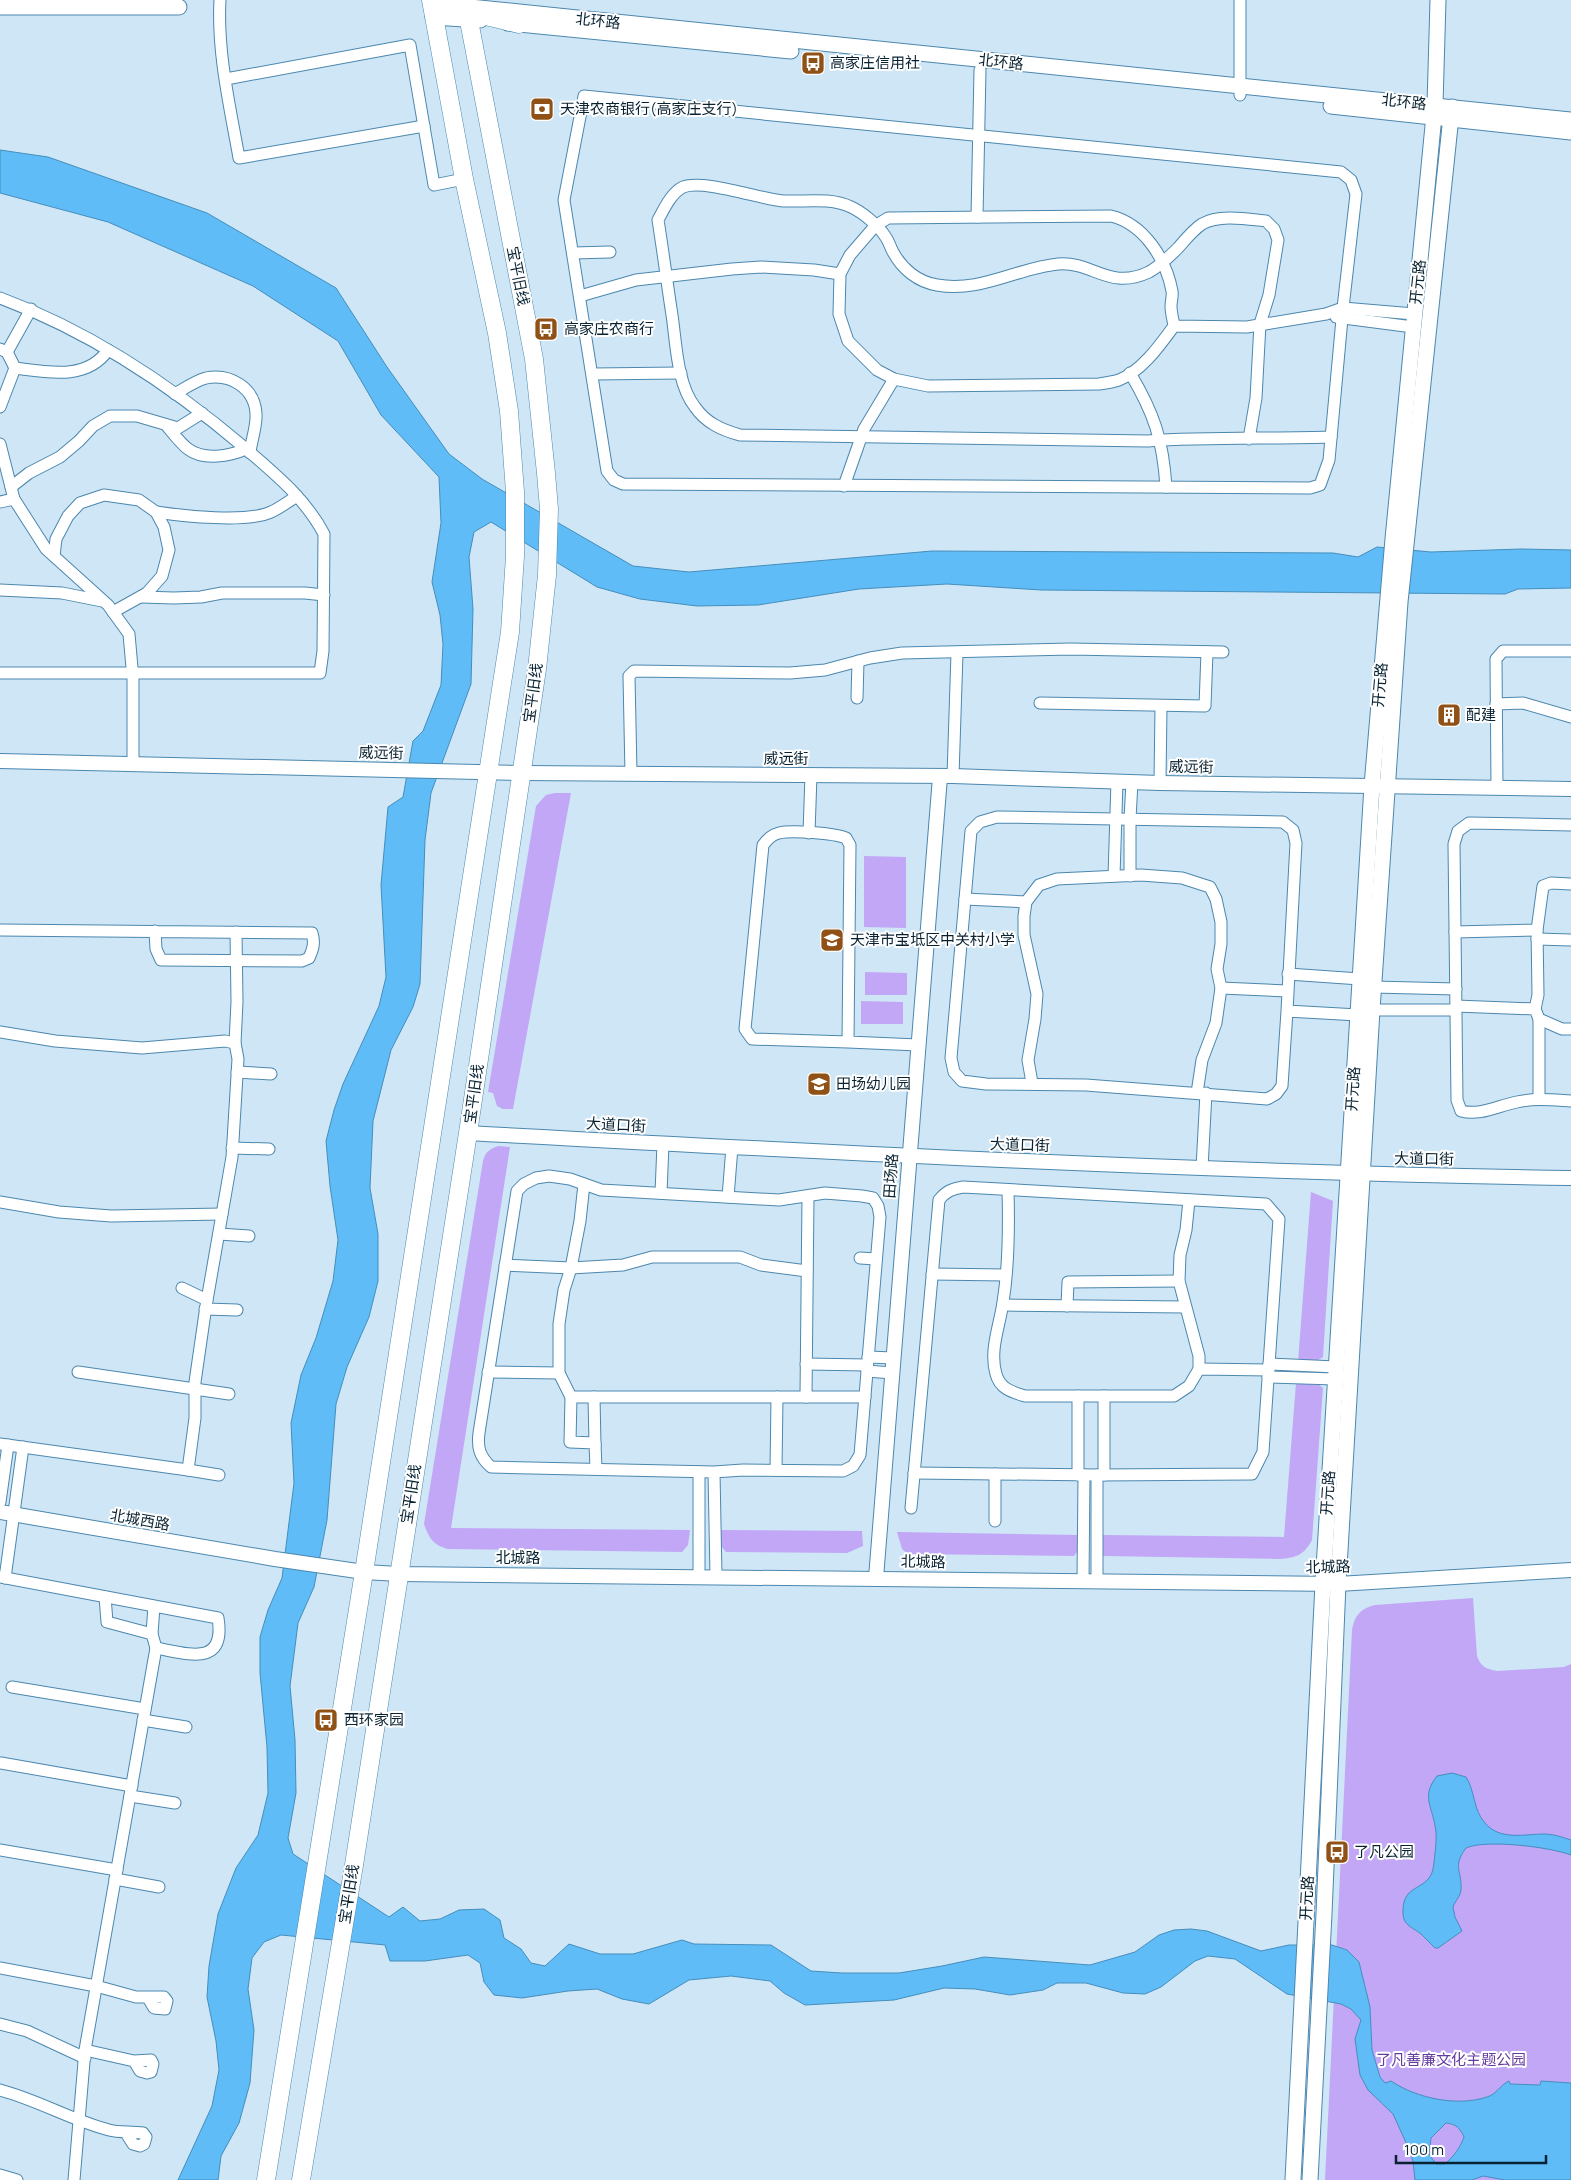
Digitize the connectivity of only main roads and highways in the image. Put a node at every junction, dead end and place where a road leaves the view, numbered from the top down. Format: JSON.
{"nodes":[{"id":1,"x":486,"y":0,"type":"edge"},
{"id":2,"x":1438,"y":0,"type":"edge"},
{"id":3,"x":179,"y":7,"type":"dead end"},
{"id":4,"x":432,"y":7,"type":"edge"},
{"id":5,"x":463,"y":7,"type":"edge"},
{"id":6,"x":0,"y":8,"type":"edge"},
{"id":7,"x":523,"y":19,"type":"junction"},
{"id":8,"x":1240,"y":91,"type":"junction"},
{"id":9,"x":1434,"y":111,"type":"junction"},
{"id":10,"x":1451,"y":113,"type":"junction"},
{"id":11,"x":1571,"y":120,"type":"edge"},
{"id":12,"x":1571,"y":132,"type":"edge"},
{"id":13,"x":1400,"y":540,"type":"junction"},
{"id":14,"x":1394,"y":602,"type":"junction"},
{"id":15,"x":1365,"y":1012,"type":"junction"},
{"id":16,"x":1355,"y":1174,"type":"junction"},
{"id":17,"x":1330,"y":1584,"type":"junction"},
{"id":18,"x":266,"y":2180,"type":"edge"},
{"id":19,"x":301,"y":2180,"type":"edge"},
{"id":20,"x":1293,"y":2180,"type":"edge"},
{"id":21,"x":1310,"y":2180,"type":"edge"}],
"edges":[{"from":1,"to":7,"type":"main road"},
{"from":2,"to":9,"type":"main road","name":"开元路"},
{"from":3,"to":6,"type":"main road"},
{"from":4,"to":5,"type":"main road"},
{"from":4,"to":18,"type":"main road"},
{"from":5,"to":7,"type":"main road"},
{"from":5,"to":19,"type":"main road","name":"宝平旧线"},
{"from":7,"to":8,"type":"main road","name":"北环路"},
{"from":7,"to":8,"type":"main road","name":"北环路"},
{"from":8,"to":9,"type":"main road","name":"北环路"},
{"from":9,"to":10,"type":"main road","name":"北环路"},
{"from":9,"to":13,"type":"main road","name":"开元路"},
{"from":10,"to":11,"type":"main road","name":"北环路"},
{"from":10,"to":12,"type":"main road","name":"北环路"},
{"from":10,"to":13,"type":"main road","name":"开元路"},
{"from":13,"to":14,"type":"main road","name":"开元路"},
{"from":14,"to":15,"type":"main road","name":"开元路"},
{"from":14,"to":15,"type":"main road","name":"开元路"},
{"from":15,"to":16,"type":"main road","name":"开元路"},
{"from":16,"to":17,"type":"main road","name":"开元路"},
{"from":16,"to":17,"type":"main road","name":"开元路"},
{"from":17,"to":20,"type":"main road","name":"开元路"},
{"from":17,"to":21,"type":"main road","name":"开元路"}]}
